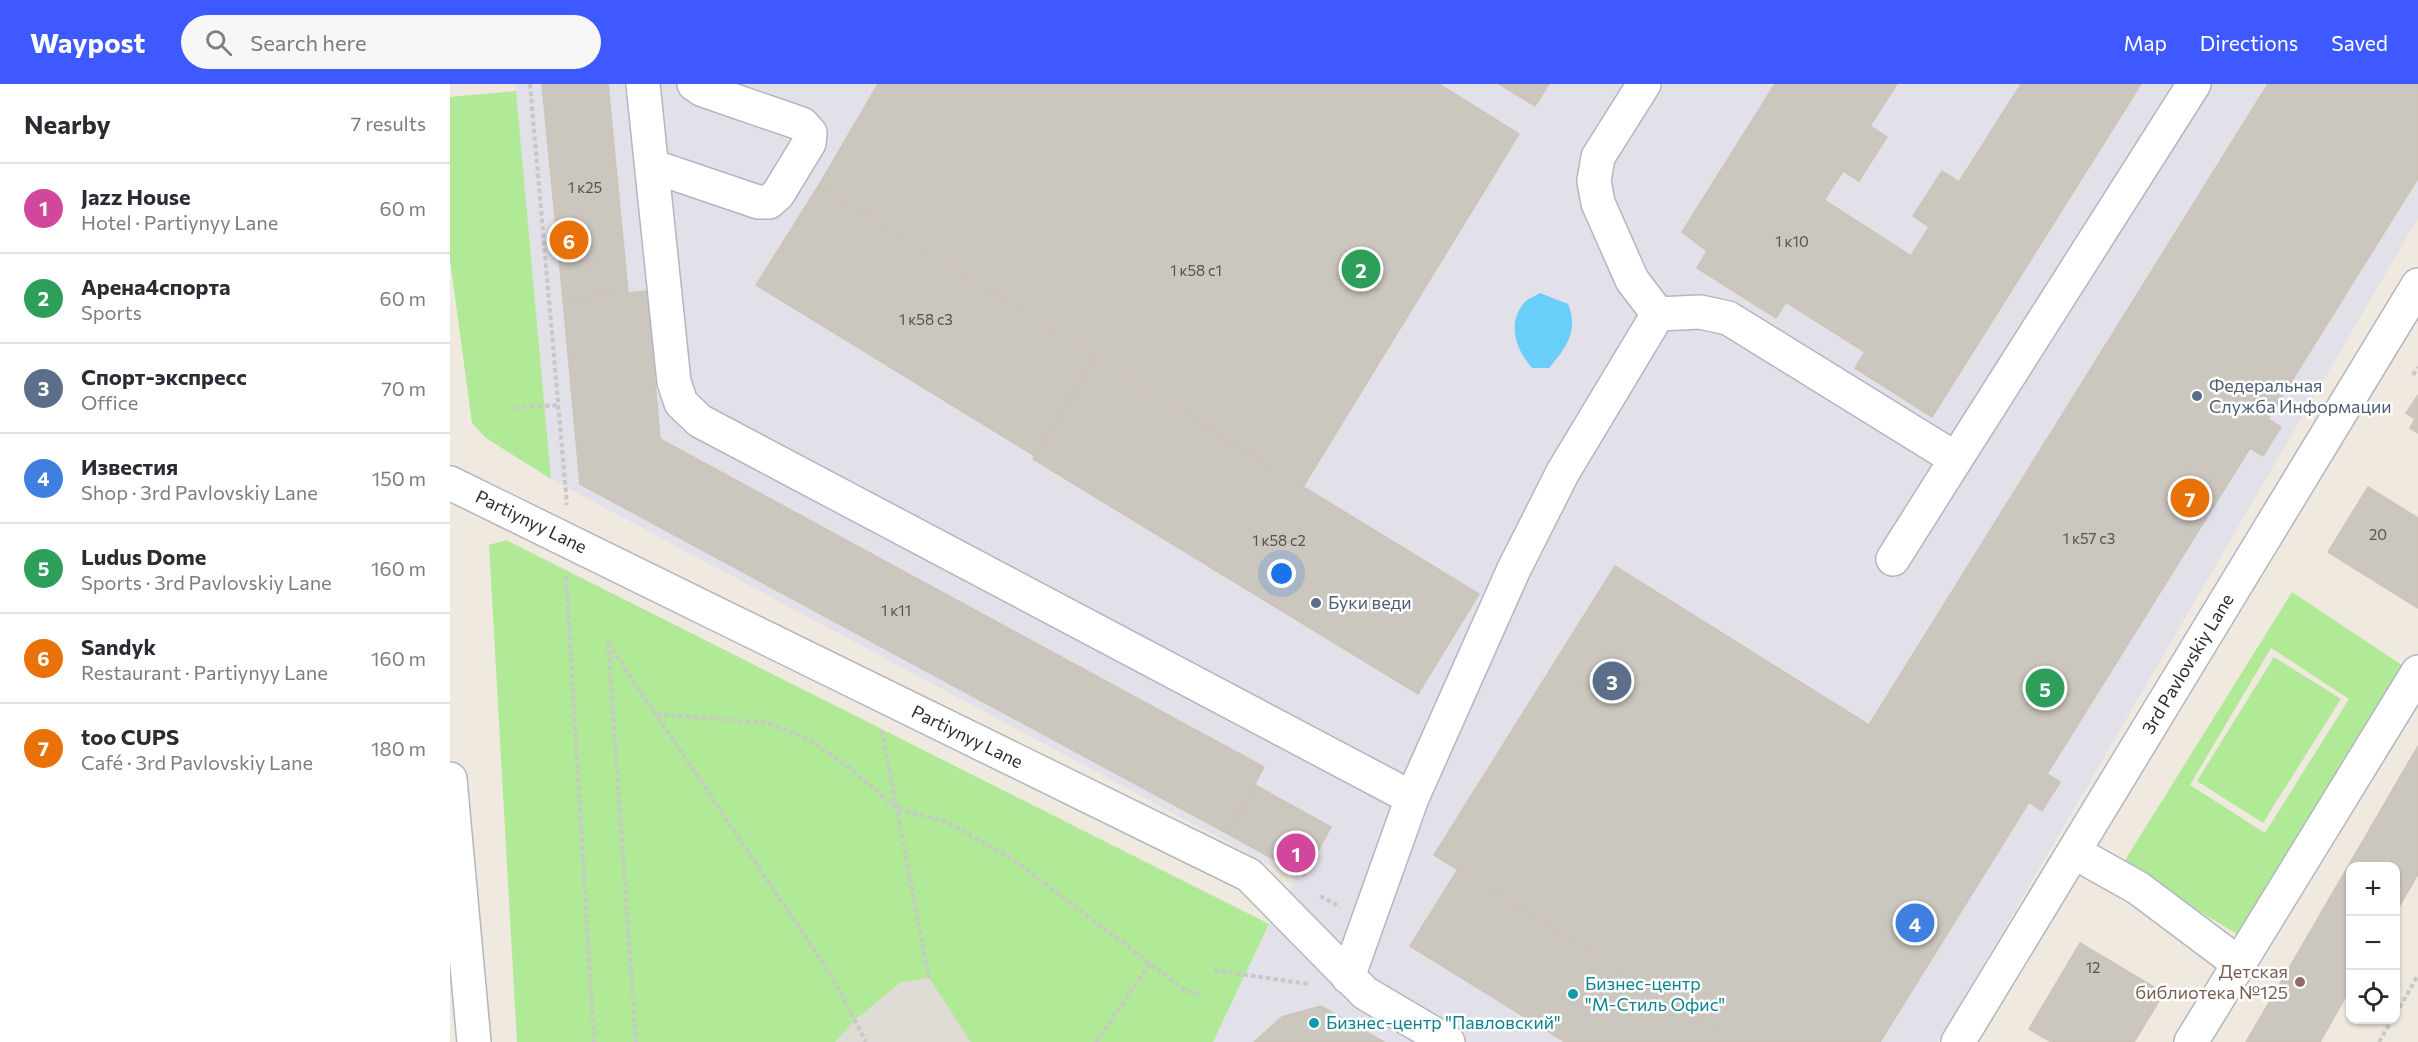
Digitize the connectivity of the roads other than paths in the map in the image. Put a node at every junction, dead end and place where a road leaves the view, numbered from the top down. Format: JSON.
{"nodes":[{"id":1,"x":643,"y":84,"type":"edge"},
{"id":2,"x":694,"y":84,"type":"edge"},
{"id":3,"x":1644,"y":84,"type":"edge"},
{"id":4,"x":2194,"y":84,"type":"edge"},
{"id":5,"x":651,"y":166,"type":"junction"},
{"id":6,"x":2418,"y":285,"type":"edge"},
{"id":7,"x":1658,"y":314,"type":"junction"},
{"id":8,"x":1956,"y":459,"type":"junction"},
{"id":9,"x":450,"y":483,"type":"edge"},
{"id":10,"x":1893,"y":560,"type":"dead end"},
{"id":11,"x":2418,"y":672,"type":"edge"},
{"id":12,"x":450,"y":779,"type":"edge"},
{"id":13,"x":1412,"y":798,"type":"junction"},
{"id":14,"x":2074,"y":852,"type":"junction"},
{"id":15,"x":2238,"y":963,"type":"junction"},
{"id":16,"x":1357,"y":985,"type":"junction"},
{"id":17,"x":474,"y":1042,"type":"edge"},
{"id":18,"x":1448,"y":1042,"type":"edge"},
{"id":19,"x":1958,"y":1042,"type":"edge"},
{"id":20,"x":2191,"y":1042,"type":"edge"}],
"edges":[{"from":1,"to":5,"type":"street"},
{"from":2,"to":5,"type":"street"},
{"from":3,"to":7,"type":"street"},
{"from":4,"to":8,"type":"street"},
{"from":5,"to":13,"type":"street"},
{"from":6,"to":14,"type":"street","name":"3rd Pavlovskiy Lane"},
{"from":7,"to":8,"type":"street"},
{"from":7,"to":13,"type":"street"},
{"from":8,"to":10,"type":"street"},
{"from":9,"to":16,"type":"street","name":"Partiynyy Lane"},
{"from":11,"to":15,"type":"street"},
{"from":12,"to":17,"type":"street"},
{"from":13,"to":16,"type":"street"},
{"from":14,"to":15,"type":"street"},
{"from":14,"to":19,"type":"street","name":"3rd Pavlovskiy Lane"},
{"from":15,"to":20,"type":"street"},
{"from":16,"to":18,"type":"street","name":"Partiynyy Lane"}]}
